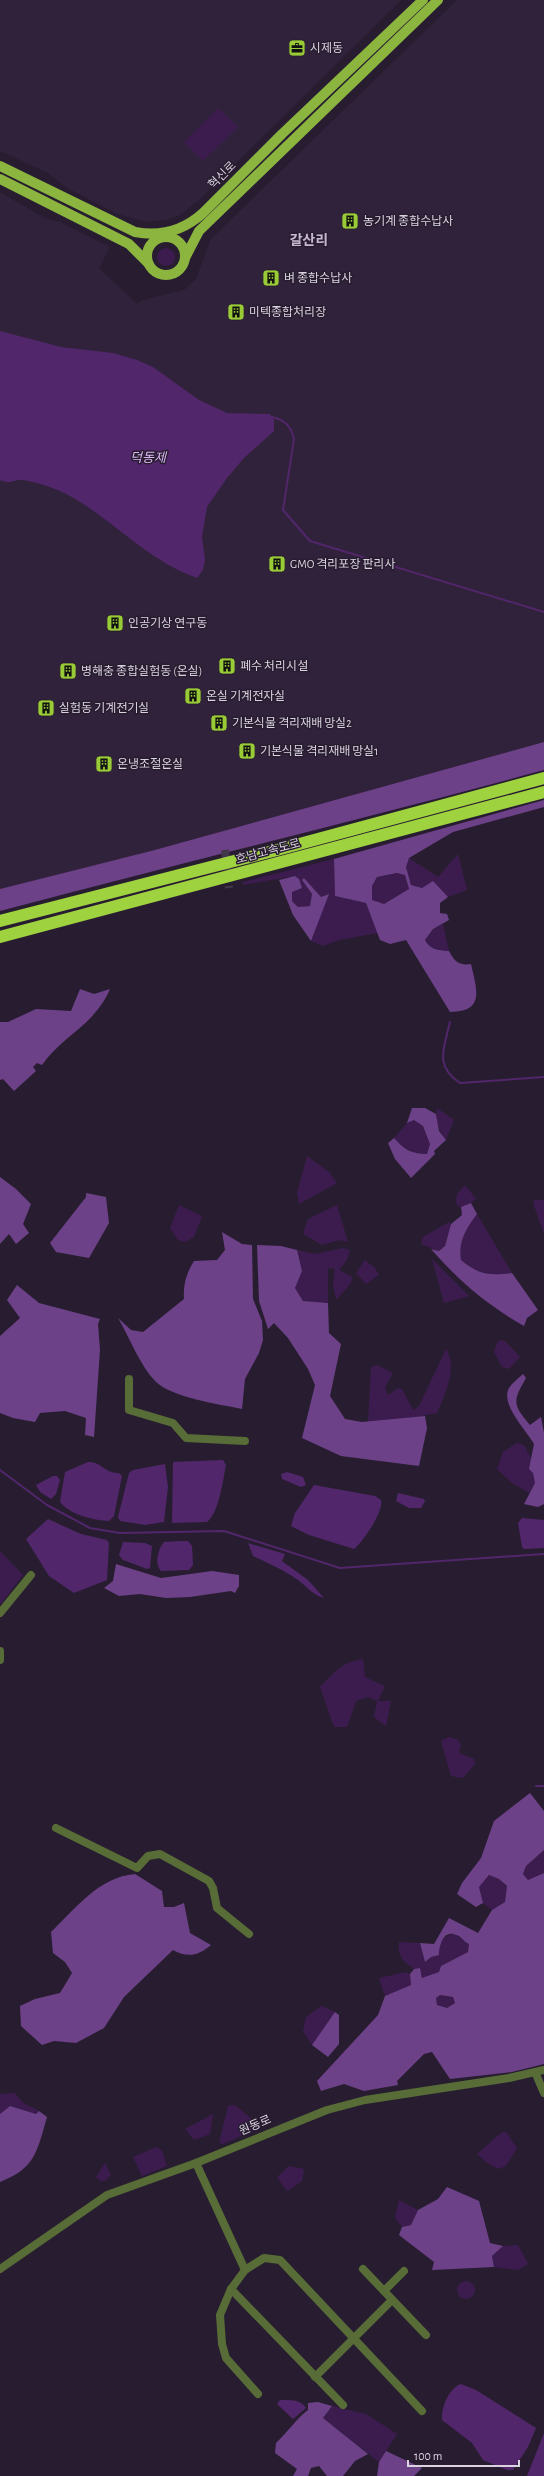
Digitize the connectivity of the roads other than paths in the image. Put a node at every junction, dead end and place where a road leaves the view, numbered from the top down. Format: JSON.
{"nodes":[{"id":1,"x":423,"y":0,"type":"edge"},
{"id":2,"x":438,"y":0,"type":"edge"},
{"id":3,"x":0,"y":166,"type":"edge"},
{"id":4,"x":0,"y":179,"type":"edge"},
{"id":5,"x":161,"y":236,"type":"junction"},
{"id":6,"x":185,"y":258,"type":"junction"},
{"id":7,"x":148,"y":263,"type":"junction"},
{"id":8,"x":544,"y":778,"type":"edge"},
{"id":9,"x":544,"y":792,"type":"edge"},
{"id":10,"x":0,"y":921,"type":"edge"},
{"id":11,"x":0,"y":937,"type":"edge"},
{"id":12,"x":129,"y":1379,"type":"dead end"},
{"id":13,"x":245,"y":1441,"type":"dead end"},
{"id":14,"x":31,"y":1575,"type":"dead end"},
{"id":15,"x":0,"y":1613,"type":"edge"},
{"id":16,"x":0,"y":1651,"type":"edge"},
{"id":17,"x":0,"y":1660,"type":"edge"},
{"id":18,"x":56,"y":1828,"type":"dead end"},
{"id":19,"x":249,"y":1934,"type":"dead end"},
{"id":20,"x":544,"y":2070,"type":"edge"},
{"id":21,"x":535,"y":2072,"type":"junction"},
{"id":22,"x":544,"y":2094,"type":"edge"},
{"id":23,"x":196,"y":2164,"type":"junction"},
{"id":24,"x":0,"y":2269,"type":"edge"},
{"id":25,"x":363,"y":2269,"type":"dead end"},
{"id":26,"x":245,"y":2270,"type":"junction"},
{"id":27,"x":404,"y":2271,"type":"dead end"},
{"id":28,"x":231,"y":2290,"type":"junction"},
{"id":29,"x":384,"y":2291,"type":"junction"},
{"id":30,"x":392,"y":2300,"type":"junction"},
{"id":31,"x":426,"y":2335,"type":"dead end"},
{"id":32,"x":354,"y":2339,"type":"junction"},
{"id":33,"x":315,"y":2376,"type":"junction"},
{"id":34,"x":258,"y":2394,"type":"dead end"},
{"id":35,"x":342,"y":2405,"type":"dead end"},
{"id":36,"x":422,"y":2411,"type":"dead end"}],
"edges":[{"from":1,"to":5,"type":"main road","name":"혁신로"},
{"from":2,"to":6,"type":"main road","name":"혁신로"},
{"from":3,"to":5,"type":"main road"},
{"from":4,"to":7,"type":"main road","name":"혁신로"},
{"from":5,"to":6,"type":"main road"},
{"from":5,"to":7,"type":"main road"},
{"from":6,"to":7,"type":"main road","name":"혁신로"},
{"from":8,"to":10,"type":"highway","name":"호남고속도로"},
{"from":9,"to":11,"type":"highway","name":"호남고속도로"},
{"from":12,"to":13,"type":"street"},
{"from":14,"to":15,"type":"street"},
{"from":16,"to":17,"type":"street"},
{"from":18,"to":19,"type":"street"},
{"from":20,"to":21,"type":"street","name":"원동로"},
{"from":21,"to":22,"type":"street"},
{"from":21,"to":23,"type":"street","name":"원동로"},
{"from":23,"to":24,"type":"street","name":"원동로"},
{"from":23,"to":26,"type":"street"},
{"from":25,"to":29,"type":"street"},
{"from":26,"to":28,"type":"street"},
{"from":26,"to":32,"type":"street"},
{"from":27,"to":29,"type":"street"},
{"from":28,"to":33,"type":"street"},
{"from":28,"to":34,"type":"street"},
{"from":29,"to":30,"type":"street"},
{"from":30,"to":31,"type":"street"},
{"from":30,"to":32,"type":"street"},
{"from":32,"to":33,"type":"street"},
{"from":32,"to":36,"type":"street"},
{"from":33,"to":35,"type":"street"}]}
